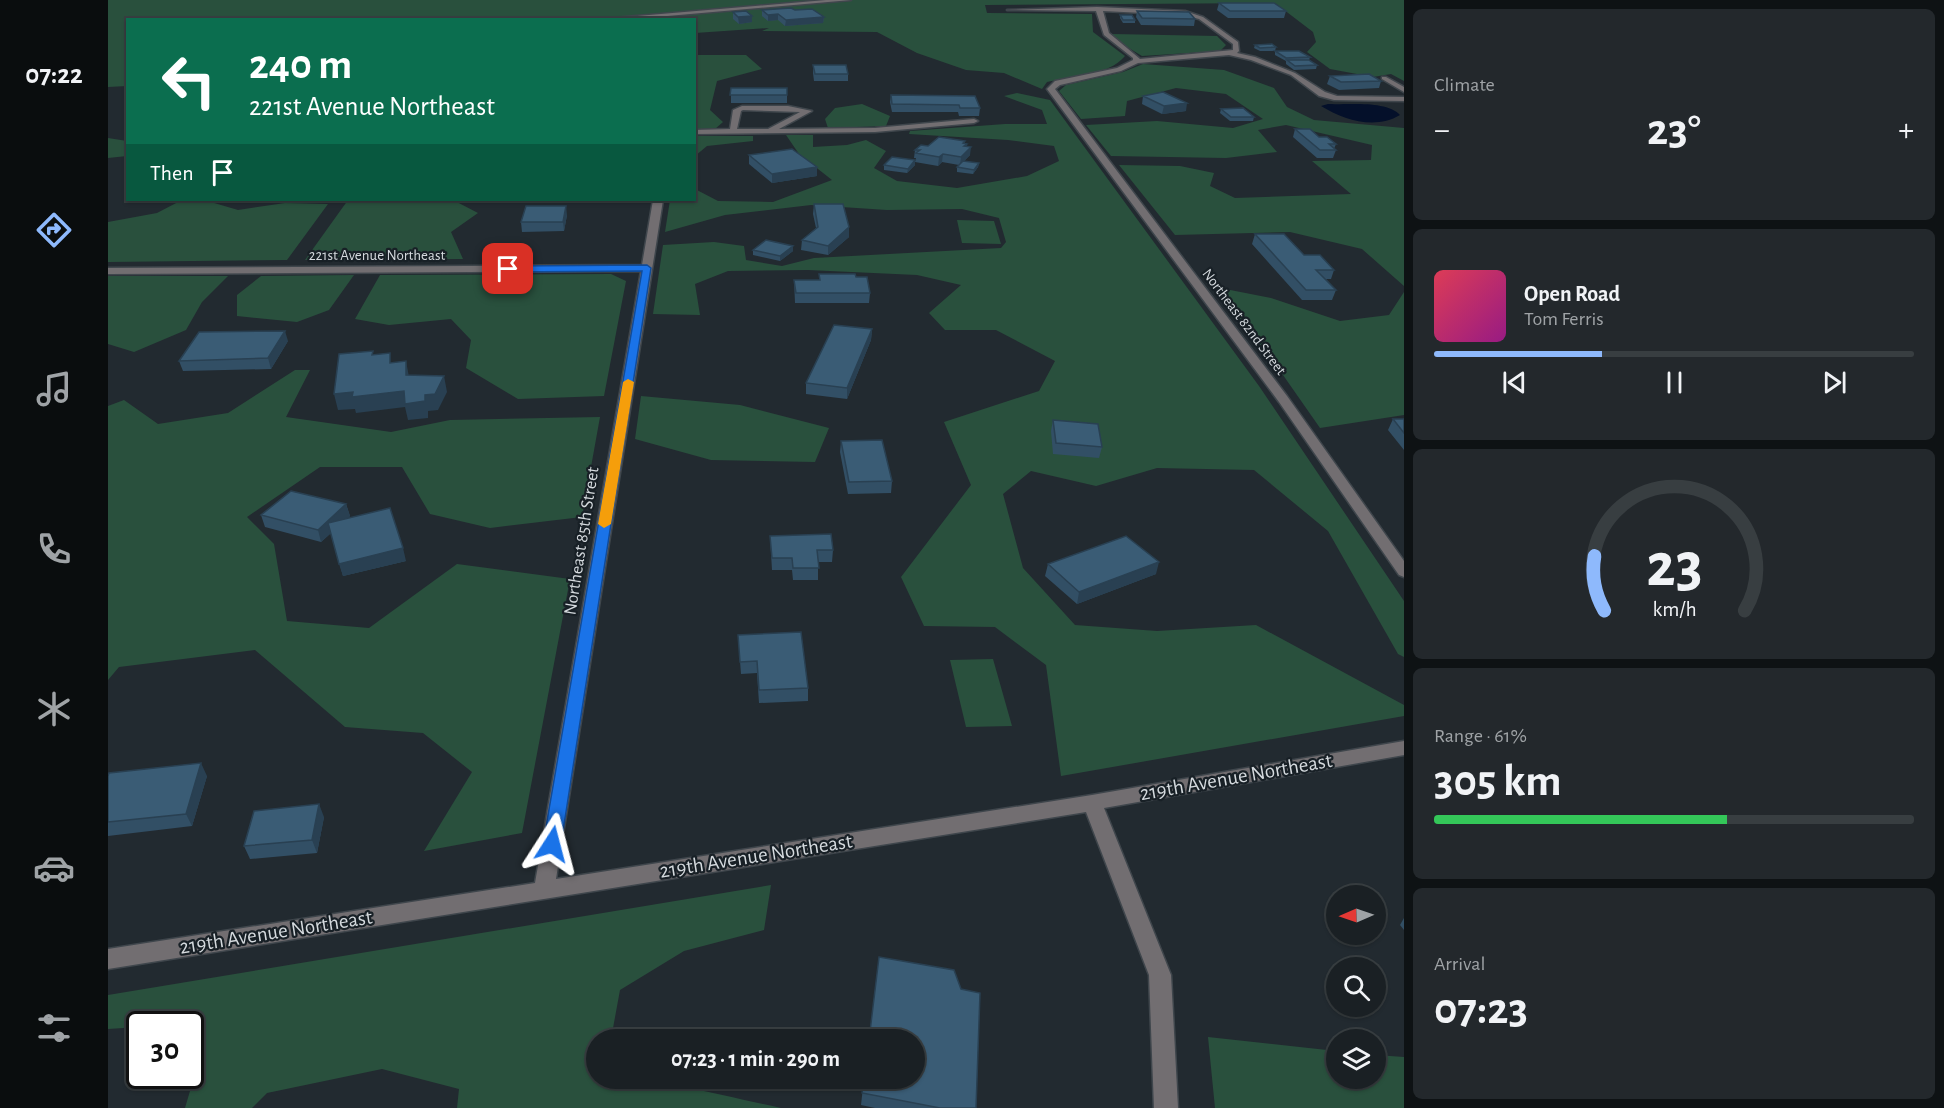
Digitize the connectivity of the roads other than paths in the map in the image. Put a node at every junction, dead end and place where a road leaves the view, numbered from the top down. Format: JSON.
{"nodes":[{"id":1,"x":848,"y":0,"type":"edge"},
{"id":2,"x":1097,"y":9,"type":"junction"},
{"id":3,"x":1010,"y":10,"type":"dead end"},
{"id":4,"x":688,"y":16,"type":"edge"},
{"id":5,"x":640,"y":18,"type":"edge"},
{"id":6,"x":1228,"y":53,"type":"junction"},
{"id":7,"x":1137,"y":61,"type":"junction"},
{"id":8,"x":1384,"y":78,"type":"dead end"},
{"id":9,"x":1404,"y":90,"type":"edge"},
{"id":10,"x":1404,"y":99,"type":"edge"},
{"id":11,"x":974,"y":121,"type":"edge"},
{"id":12,"x":696,"y":132,"type":"edge"},
{"id":13,"x":733,"y":132,"type":"junction"},
{"id":14,"x":767,"y":132,"type":"junction"},
{"id":15,"x":658,"y":201,"type":"edge"},
{"id":16,"x":647,"y":268,"type":"junction"},
{"id":17,"x":108,"y":271,"type":"edge"},
{"id":18,"x":1404,"y":572,"type":"edge"},
{"id":19,"x":1404,"y":748,"type":"edge"},
{"id":20,"x":1092,"y":802,"type":"junction"},
{"id":21,"x":544,"y":890,"type":"junction"},
{"id":22,"x":108,"y":959,"type":"edge"},
{"id":23,"x":1166,"y":1108,"type":"edge"}],
"edges":[{"from":1,"to":4,"type":"street"},
{"from":2,"to":3,"type":"street"},
{"from":2,"to":6,"type":"street"},
{"from":2,"to":7,"type":"street"},
{"from":4,"to":5,"type":"street"},
{"from":6,"to":7,"type":"street"},
{"from":6,"to":10,"type":"street"},
{"from":7,"to":18,"type":"street","name":"Northeast 82nd Street"},
{"from":8,"to":9,"type":"street"},
{"from":11,"to":14,"type":"street"},
{"from":12,"to":13,"type":"street"},
{"from":13,"to":14,"type":"street"},
{"from":13,"to":14,"type":"street"},
{"from":15,"to":16,"type":"street","name":"Northeast 85th Street"},
{"from":16,"to":17,"type":"street","name":"221st Avenue Northeast"},
{"from":16,"to":21,"type":"street","name":"Northeast 85th Street"},
{"from":19,"to":20,"type":"street","name":"219th Avenue Northeast"},
{"from":20,"to":21,"type":"street","name":"219th Avenue Northeast"},
{"from":20,"to":23,"type":"street"},
{"from":21,"to":22,"type":"street","name":"219th Avenue Northeast"}]}
